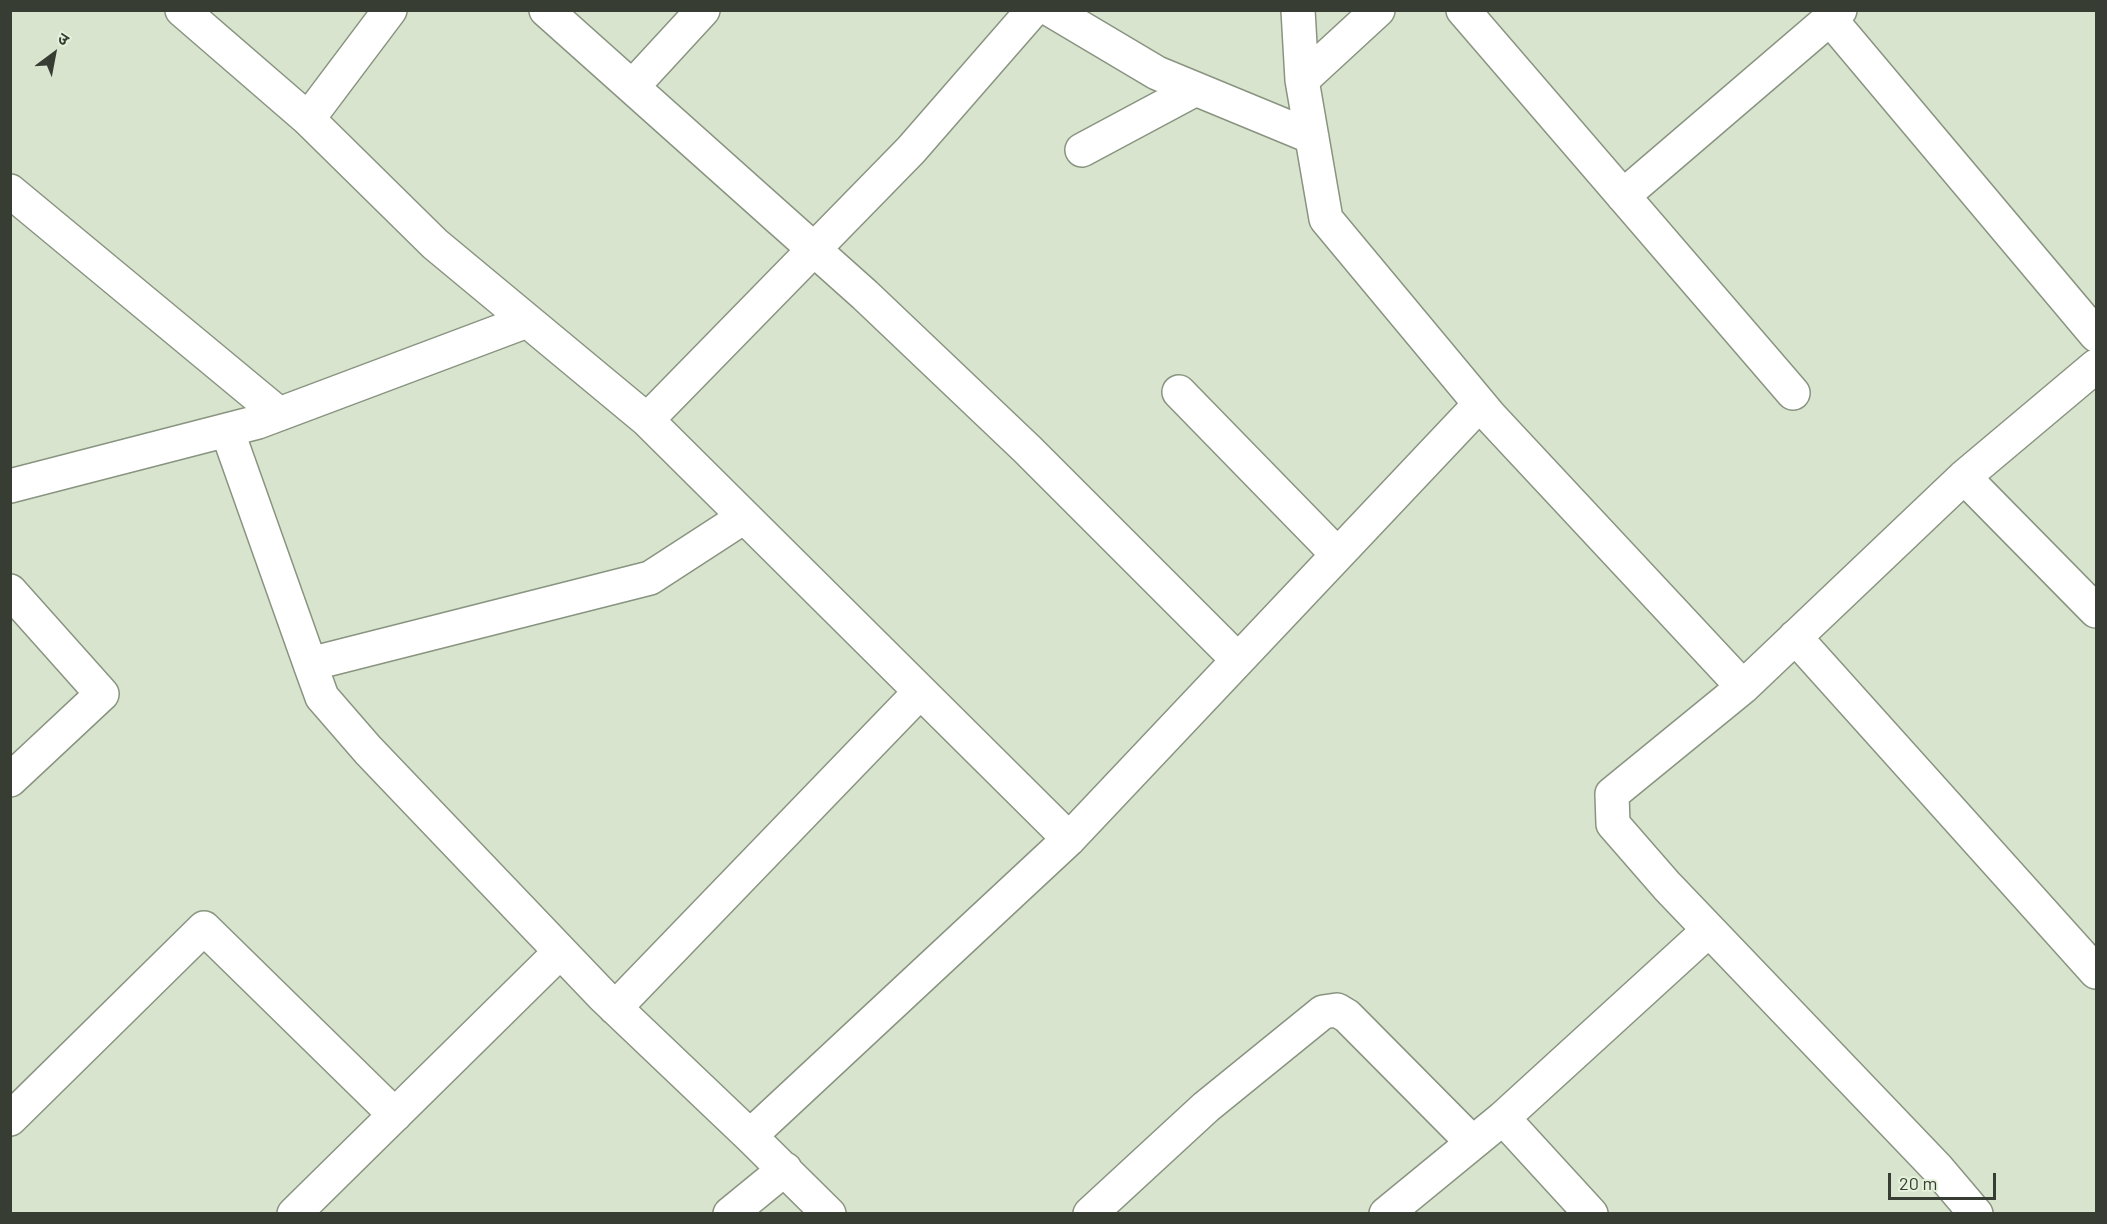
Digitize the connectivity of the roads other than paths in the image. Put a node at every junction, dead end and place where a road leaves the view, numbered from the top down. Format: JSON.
{"nodes":[{"id":1,"x":182,"y":10,"type":"edge"},
{"id":2,"x":390,"y":10,"type":"edge"},
{"id":3,"x":546,"y":10,"type":"edge"},
{"id":4,"x":703,"y":10,"type":"edge"},
{"id":5,"x":1033,"y":10,"type":"edge"},
{"id":6,"x":1051,"y":10,"type":"edge"},
{"id":7,"x":1298,"y":10,"type":"edge"},
{"id":8,"x":1378,"y":10,"type":"edge"},
{"id":9,"x":1463,"y":10,"type":"edge"},
{"id":10,"x":1835,"y":15,"type":"edge"},
{"id":11,"x":1302,"y":80,"type":"junction"},
{"id":12,"x":633,"y":86,"type":"junction"},
{"id":13,"x":1196,"y":89,"type":"junction"},
{"id":14,"x":309,"y":119,"type":"junction"},
{"id":15,"x":1312,"y":137,"type":"junction"},
{"id":16,"x":1082,"y":150,"type":"dead end"},
{"id":17,"x":10,"y":191,"type":"edge"},
{"id":18,"x":1623,"y":196,"type":"junction"},
{"id":19,"x":814,"y":248,"type":"junction"},
{"id":20,"x":527,"y":321,"type":"junction"},
{"id":21,"x":2097,"y":335,"type":"edge"},
{"id":22,"x":2097,"y":366,"type":"edge"},
{"id":23,"x":1179,"y":392,"type":"dead end"},
{"id":24,"x":1793,"y":393,"type":"dead end"},
{"id":25,"x":1479,"y":404,"type":"junction"},
{"id":26,"x":279,"y":414,"type":"junction"},
{"id":27,"x":647,"y":420,"type":"junction"},
{"id":28,"x":227,"y":430,"type":"junction"},
{"id":29,"x":1964,"y":477,"type":"junction"},
{"id":30,"x":10,"y":486,"type":"edge"},
{"id":31,"x":744,"y":517,"type":"junction"},
{"id":32,"x":1336,"y":553,"type":"junction"},
{"id":33,"x":10,"y":591,"type":"edge"},
{"id":34,"x":2097,"y":611,"type":"edge"},
{"id":35,"x":1795,"y":637,"type":"junction"},
{"id":36,"x":1238,"y":659,"type":"junction"},
{"id":37,"x":310,"y":664,"type":"junction"},
{"id":38,"x":1743,"y":687,"type":"junction"},
{"id":39,"x":920,"y":692,"type":"junction"},
{"id":40,"x":10,"y":780,"type":"edge"},
{"id":41,"x":1069,"y":839,"type":"junction"},
{"id":42,"x":1709,"y":930,"type":"junction"},
{"id":43,"x":560,"y":952,"type":"junction"},
{"id":44,"x":2097,"y":972,"type":"edge"},
{"id":45,"x":615,"y":1008,"type":"junction"},
{"id":46,"x":395,"y":1115,"type":"junction"},
{"id":47,"x":1503,"y":1118,"type":"junction"},
{"id":48,"x":10,"y":1119,"type":"edge"},
{"id":49,"x":750,"y":1136,"type":"junction"},
{"id":50,"x":1471,"y":1142,"type":"junction"},
{"id":51,"x":785,"y":1169,"type":"junction"},
{"id":52,"x":294,"y":1214,"type":"edge"},
{"id":53,"x":730,"y":1214,"type":"edge"},
{"id":54,"x":829,"y":1214,"type":"edge"},
{"id":55,"x":1090,"y":1214,"type":"edge"},
{"id":56,"x":1386,"y":1214,"type":"edge"},
{"id":57,"x":1591,"y":1214,"type":"edge"},
{"id":58,"x":1976,"y":1214,"type":"edge"}],
"edges":[{"from":1,"to":14,"type":"street"},
{"from":2,"to":14,"type":"street"},
{"from":3,"to":12,"type":"street"},
{"from":4,"to":12,"type":"street"},
{"from":5,"to":19,"type":"street"},
{"from":6,"to":13,"type":"street"},
{"from":7,"to":11,"type":"street"},
{"from":8,"to":11,"type":"street"},
{"from":9,"to":18,"type":"street"},
{"from":10,"to":18,"type":"street"},
{"from":10,"to":21,"type":"street"},
{"from":11,"to":15,"type":"street"},
{"from":12,"to":19,"type":"street"},
{"from":13,"to":15,"type":"street"},
{"from":13,"to":16,"type":"street"},
{"from":14,"to":20,"type":"street"},
{"from":15,"to":25,"type":"street"},
{"from":17,"to":26,"type":"street"},
{"from":18,"to":24,"type":"street"},
{"from":19,"to":27,"type":"street"},
{"from":19,"to":36,"type":"street"},
{"from":20,"to":26,"type":"street"},
{"from":20,"to":27,"type":"street"},
{"from":22,"to":29,"type":"street"},
{"from":23,"to":32,"type":"street"},
{"from":25,"to":32,"type":"street"},
{"from":25,"to":38,"type":"street"},
{"from":26,"to":28,"type":"street"},
{"from":27,"to":31,"type":"street"},
{"from":28,"to":30,"type":"street"},
{"from":28,"to":37,"type":"street"},
{"from":29,"to":34,"type":"street"},
{"from":29,"to":35,"type":"street"},
{"from":31,"to":37,"type":"street"},
{"from":31,"to":39,"type":"street"},
{"from":32,"to":36,"type":"street"},
{"from":33,"to":40,"type":"street"},
{"from":35,"to":38,"type":"street"},
{"from":35,"to":44,"type":"street"},
{"from":36,"to":41,"type":"street"},
{"from":37,"to":43,"type":"street"},
{"from":38,"to":42,"type":"street"},
{"from":39,"to":41,"type":"street"},
{"from":39,"to":45,"type":"street"},
{"from":41,"to":49,"type":"street"},
{"from":42,"to":47,"type":"street"},
{"from":42,"to":58,"type":"street"},
{"from":43,"to":45,"type":"street"},
{"from":43,"to":46,"type":"street"},
{"from":45,"to":49,"type":"street"},
{"from":46,"to":48,"type":"street"},
{"from":46,"to":52,"type":"street"},
{"from":47,"to":50,"type":"street"},
{"from":47,"to":57,"type":"street"},
{"from":49,"to":51,"type":"street"},
{"from":50,"to":55,"type":"street"},
{"from":50,"to":56,"type":"street"},
{"from":51,"to":53,"type":"street"},
{"from":51,"to":54,"type":"street"}]}
